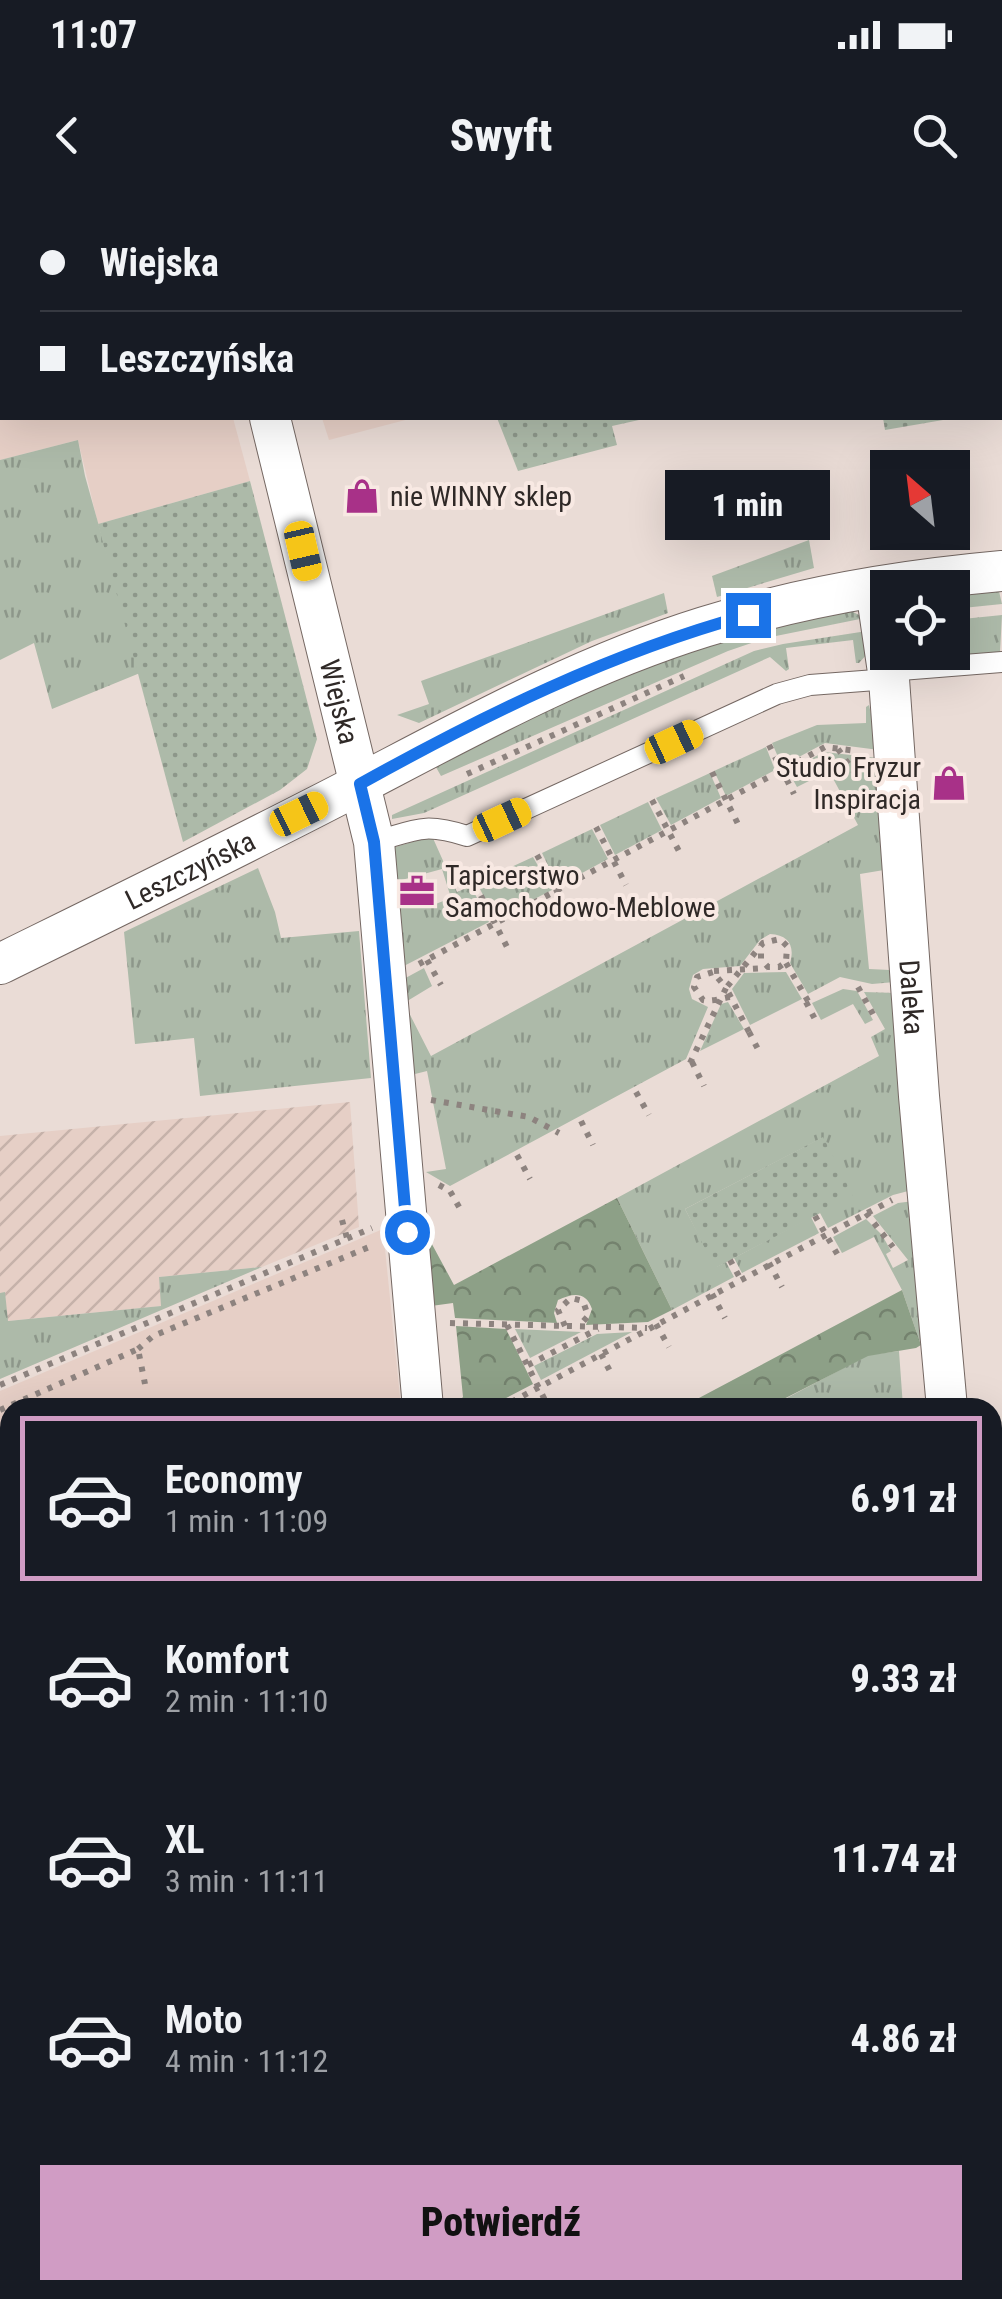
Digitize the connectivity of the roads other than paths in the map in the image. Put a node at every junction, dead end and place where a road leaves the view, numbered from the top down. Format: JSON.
{"nodes":[{"id":1,"x":270,"y":420,"type":"edge"},
{"id":2,"x":1002,"y":571,"type":"edge"},
{"id":3,"x":970,"y":576,"type":"edge"},
{"id":4,"x":870,"y":590,"type":"edge"},
{"id":5,"x":1002,"y":662,"type":"edge"},
{"id":6,"x":887,"y":670,"type":"edge"},
{"id":7,"x":888,"y":675,"type":"junction"},
{"id":8,"x":360,"y":784,"type":"junction"},
{"id":9,"x":374,"y":842,"type":"junction"},
{"id":10,"x":0,"y":964,"type":"edge"},
{"id":11,"x":422,"y":1398,"type":"edge"},
{"id":12,"x":946,"y":1398,"type":"edge"}],
"edges":[{"from":1,"to":8,"type":"street","name":"Wiejska"},
{"from":2,"to":3,"type":"street","name":"Leszczyńska"},
{"from":4,"to":8,"type":"street","name":"Leszczyńska"},
{"from":5,"to":7,"type":"lane"},
{"from":6,"to":7,"type":"street","name":"Daleka"},
{"from":7,"to":9,"type":"lane"},
{"from":7,"to":12,"type":"street","name":"Daleka"},
{"from":8,"to":9,"type":"street","name":"Wiejska"},
{"from":8,"to":10,"type":"street","name":"Leszczyńska"},
{"from":9,"to":11,"type":"street","name":"Wiejska"}]}
